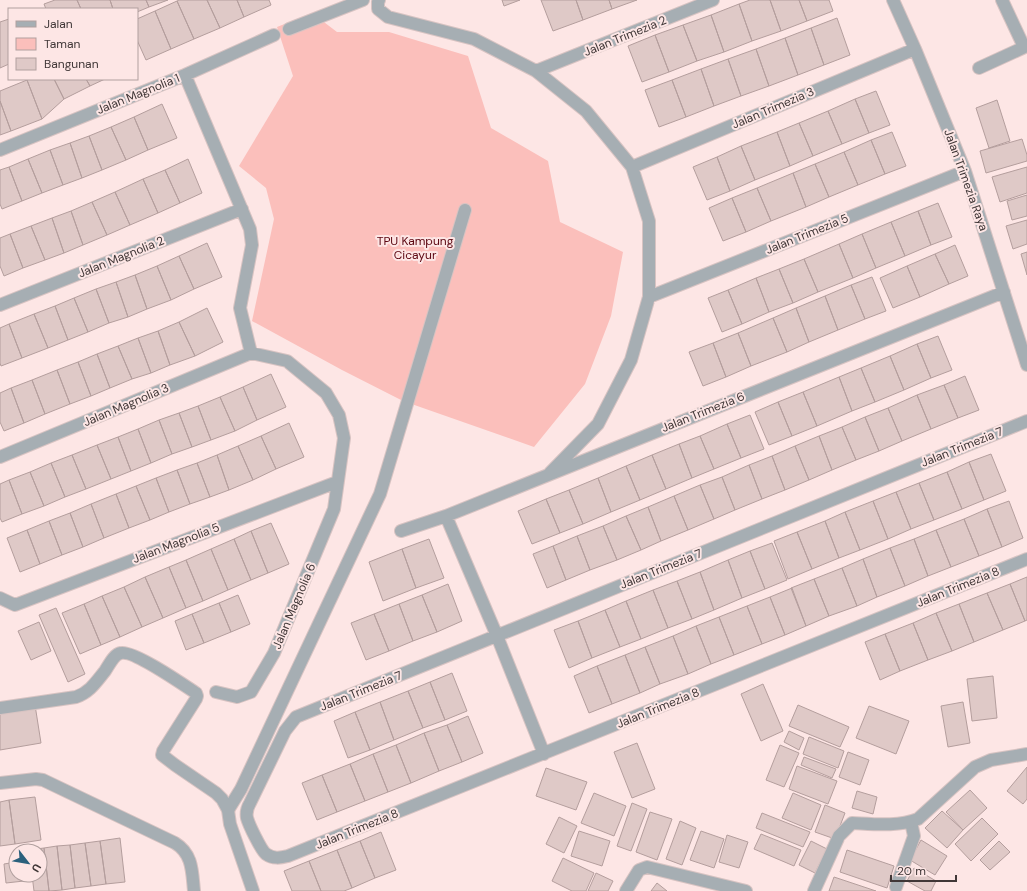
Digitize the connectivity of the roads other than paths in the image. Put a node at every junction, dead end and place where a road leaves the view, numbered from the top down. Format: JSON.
{"nodes":[{"id":1,"x":363,"y":0,"type":"edge"},
{"id":2,"x":379,"y":0,"type":"edge"},
{"id":3,"x":713,"y":0,"type":"edge"},
{"id":4,"x":893,"y":0,"type":"edge"},
{"id":5,"x":1002,"y":0,"type":"edge"},
{"id":6,"x":289,"y":29,"type":"dead end"},
{"id":7,"x":274,"y":35,"type":"dead end"},
{"id":8,"x":1026,"y":46,"type":"edge"},
{"id":9,"x":915,"y":49,"type":"junction"},
{"id":10,"x":979,"y":68,"type":"dead end"},
{"id":11,"x":536,"y":71,"type":"junction"},
{"id":12,"x":185,"y":75,"type":"junction"},
{"id":13,"x":0,"y":150,"type":"edge"},
{"id":14,"x":632,"y":167,"type":"junction"},
{"id":15,"x":965,"y":171,"type":"junction"},
{"id":16,"x":242,"y":209,"type":"junction"},
{"id":17,"x":465,"y":210,"type":"dead end"},
{"id":18,"x":1004,"y":292,"type":"junction"},
{"id":19,"x":649,"y":297,"type":"junction"},
{"id":20,"x":0,"y":305,"type":"edge"},
{"id":21,"x":251,"y":352,"type":"junction"},
{"id":22,"x":1027,"y":365,"type":"edge"},
{"id":23,"x":1027,"y":421,"type":"edge"},
{"id":24,"x":0,"y":457,"type":"edge"},
{"id":25,"x":550,"y":473,"type":"junction"},
{"id":26,"x":337,"y":482,"type":"junction"},
{"id":27,"x":446,"y":516,"type":"junction"},
{"id":28,"x":402,"y":531,"type":"dead end"},
{"id":29,"x":1027,"y":559,"type":"edge"},
{"id":30,"x":0,"y":598,"type":"edge"},
{"id":31,"x":497,"y":636,"type":"junction"},
{"id":32,"x":216,"y":692,"type":"dead end"},
{"id":33,"x":0,"y":708,"type":"edge"},
{"id":34,"x":544,"y":754,"type":"junction"},
{"id":35,"x":1027,"y":754,"type":"edge"},
{"id":36,"x":0,"y":783,"type":"edge"},
{"id":37,"x":228,"y":810,"type":"junction"},
{"id":38,"x":910,"y":822,"type":"junction"},
{"id":39,"x":288,"y":856,"type":"joint"},
{"id":40,"x":896,"y":887,"type":"dead end"},
{"id":41,"x":194,"y":891,"type":"edge"},
{"id":42,"x":253,"y":891,"type":"edge"},
{"id":43,"x":626,"y":891,"type":"edge"},
{"id":44,"x":746,"y":891,"type":"edge"},
{"id":45,"x":814,"y":891,"type":"edge"}],
"edges":[{"from":1,"to":6,"type":"street"},
{"from":2,"to":11,"type":"street"},
{"from":3,"to":11,"type":"street","name":"Jalan Trimezia 2"},
{"from":4,"to":9,"type":"street","name":"Jalan Trimezia Raya"},
{"from":5,"to":8,"type":"street"},
{"from":7,"to":12,"type":"street","name":"Jalan Magnolia 1"},
{"from":8,"to":10,"type":"street"},
{"from":9,"to":14,"type":"street","name":"Jalan Trimezia 3"},
{"from":9,"to":15,"type":"street","name":"Jalan Trimezia Raya"},
{"from":11,"to":14,"type":"street"},
{"from":12,"to":13,"type":"street","name":"Jalan Magnolia 1"},
{"from":12,"to":16,"type":"street"},
{"from":14,"to":19,"type":"street"},
{"from":15,"to":18,"type":"street","name":"Jalan Trimezia Raya"},
{"from":15,"to":19,"type":"street","name":"Jalan Trimezia 5"},
{"from":16,"to":20,"type":"street","name":"Jalan Magnolia 2"},
{"from":16,"to":21,"type":"street"},
{"from":17,"to":37,"type":"street"},
{"from":18,"to":22,"type":"street","name":"Jalan Trimezia Raya"},
{"from":18,"to":25,"type":"street","name":"Jalan Trimezia 6"},
{"from":19,"to":25,"type":"street"},
{"from":21,"to":24,"type":"street","name":"Jalan Magnolia 3"},
{"from":21,"to":26,"type":"street","name":"Jalan Magnolia 6"},
{"from":23,"to":31,"type":"street","name":"Jalan Trimezia 7"},
{"from":25,"to":27,"type":"street","name":"Jalan Trimezia 6"},
{"from":26,"to":30,"type":"street","name":"Jalan Magnolia 5"},
{"from":26,"to":32,"type":"street","name":"Jalan Magnolia 6"},
{"from":27,"to":28,"type":"street","name":"Jalan Trimezia 6"},
{"from":27,"to":31,"type":"street"},
{"from":29,"to":34,"type":"street","name":"Jalan Trimezia 8"},
{"from":31,"to":34,"type":"street"},
{"from":31,"to":39,"type":"street","name":"Jalan Trimezia 7"},
{"from":33,"to":37,"type":"street"},
{"from":34,"to":39,"type":"street","name":"Jalan Trimezia 8"},
{"from":35,"to":38,"type":"street"},
{"from":36,"to":41,"type":"street"},
{"from":37,"to":42,"type":"street"},
{"from":38,"to":40,"type":"street"},
{"from":38,"to":45,"type":"street"},
{"from":43,"to":44,"type":"street"}]}
